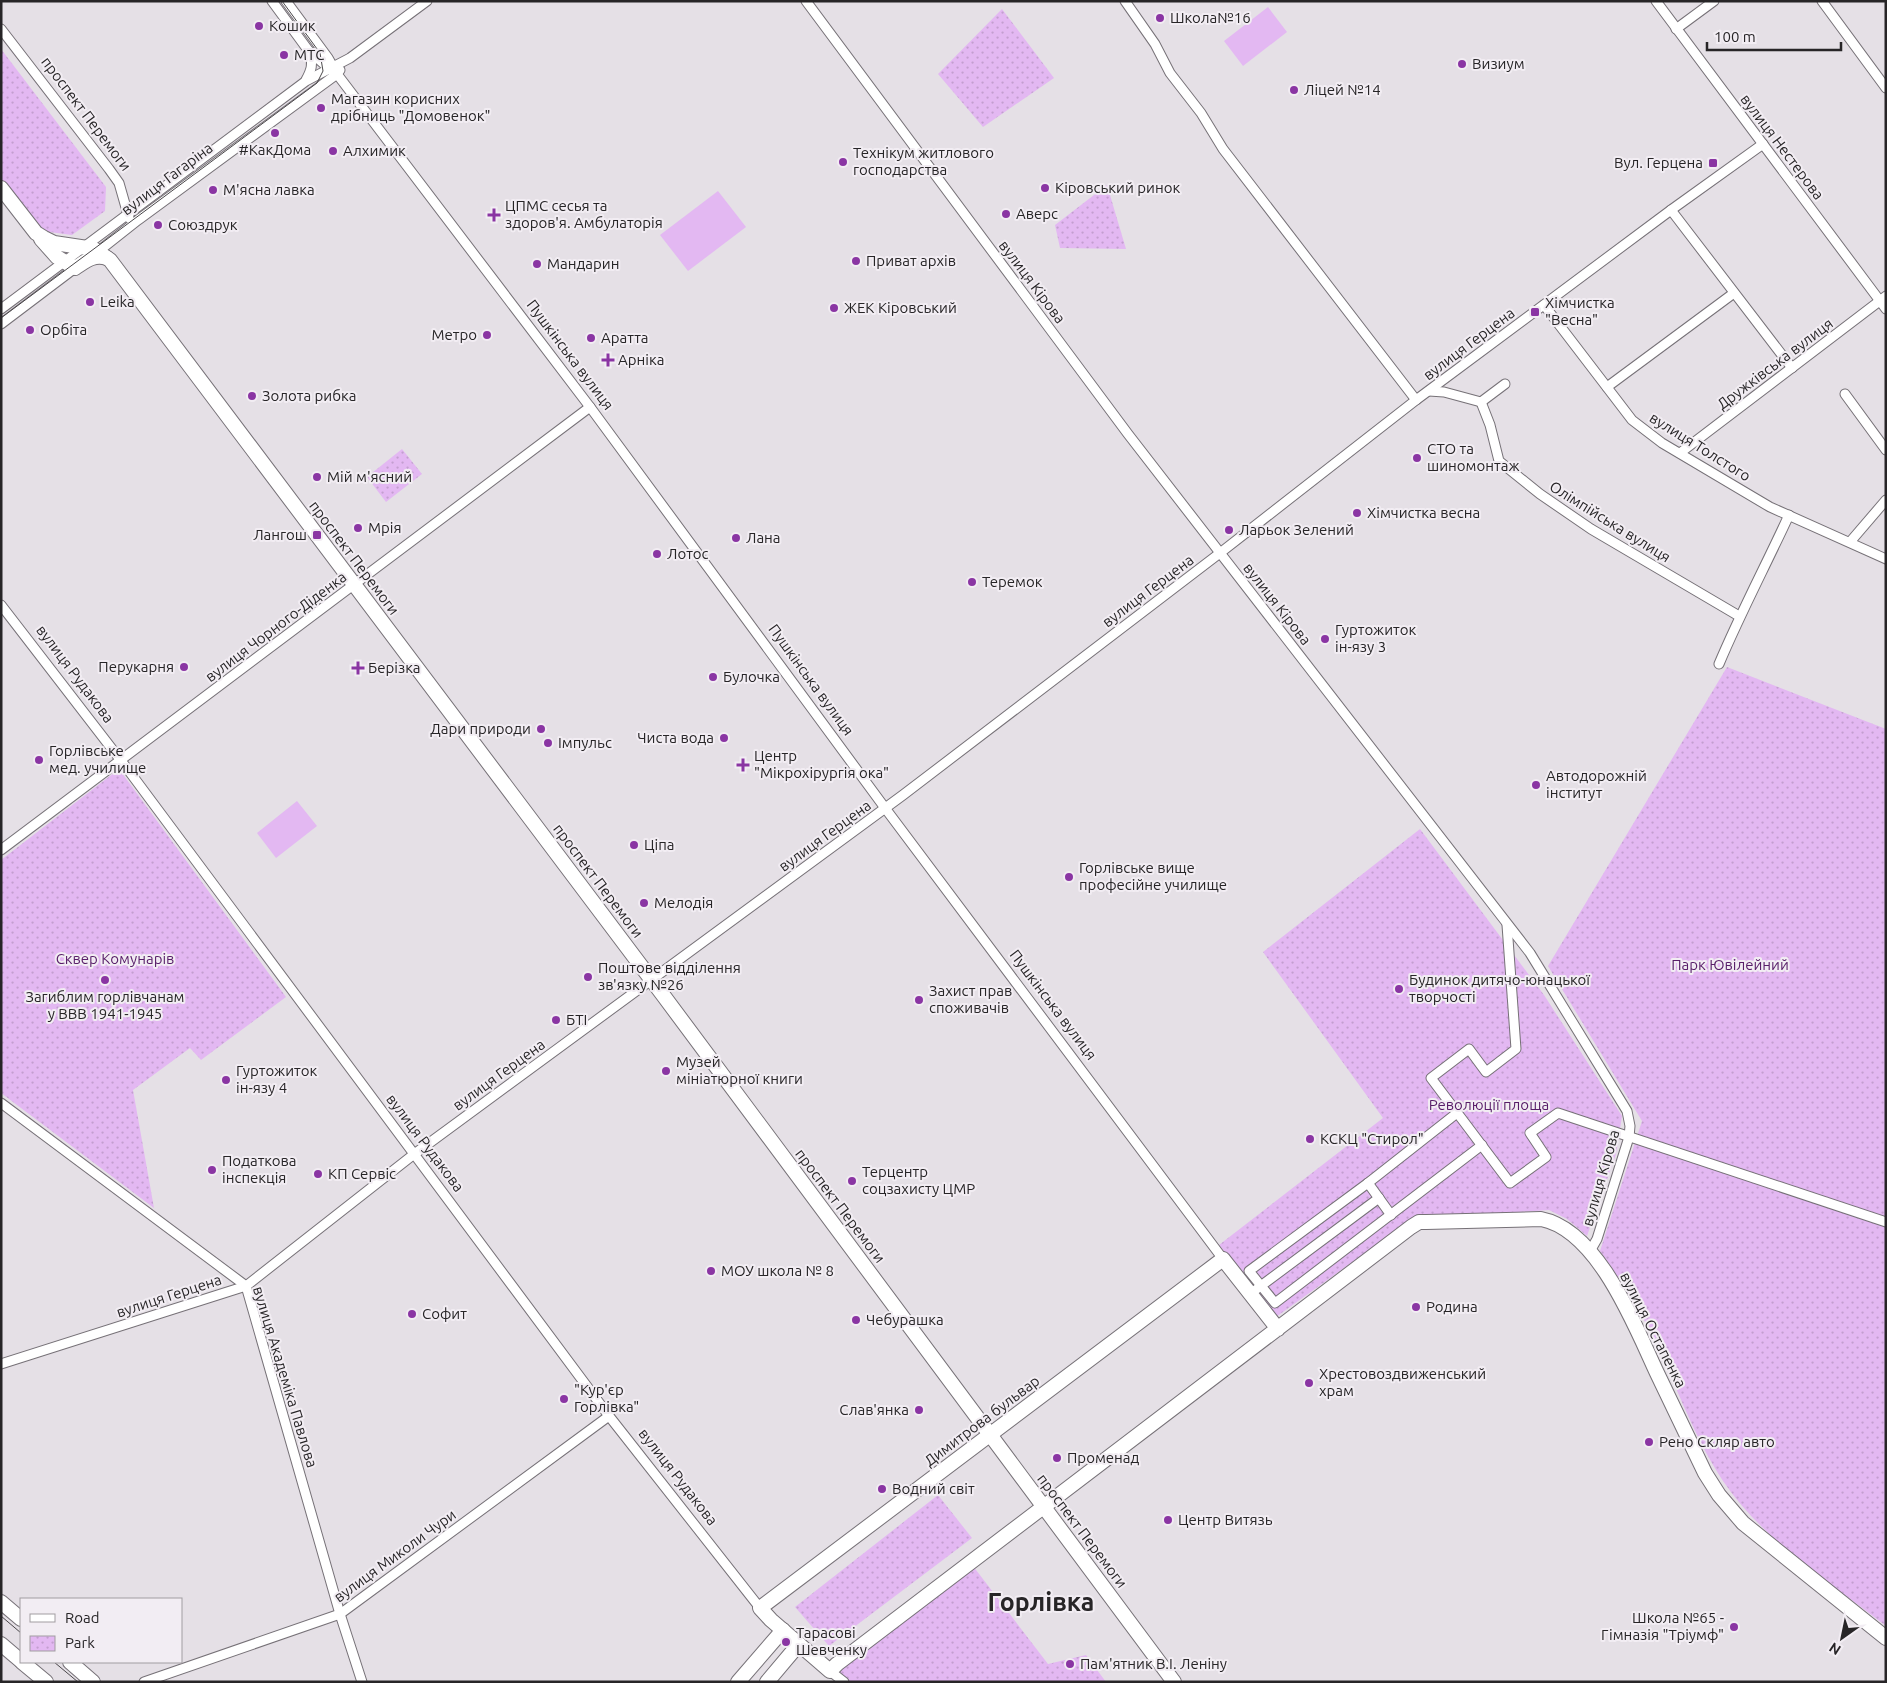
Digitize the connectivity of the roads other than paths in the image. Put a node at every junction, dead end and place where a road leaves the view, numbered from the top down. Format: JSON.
{"nodes":[{"id":1,"x":272,"y":1,"type":"edge"},
{"id":2,"x":286,"y":1,"type":"edge"},
{"id":3,"x":427,"y":1,"type":"edge"},
{"id":4,"x":806,"y":1,"type":"edge"},
{"id":5,"x":1125,"y":1,"type":"edge"},
{"id":6,"x":1656,"y":1,"type":"edge"},
{"id":7,"x":1714,"y":1,"type":"edge"},
{"id":8,"x":1822,"y":1,"type":"edge"},
{"id":9,"x":1,"y":28,"type":"edge"},
{"id":10,"x":1676,"y":29,"type":"junction"},
{"id":11,"x":308,"y":50,"type":"junction"},
{"id":12,"x":332,"y":70,"type":"junction"},
{"id":13,"x":306,"y":81,"type":"junction"},
{"id":14,"x":1886,"y":88,"type":"edge"},
{"id":15,"x":1763,"y":144,"type":"junction"},
{"id":16,"x":1,"y":188,"type":"edge"},
{"id":17,"x":1671,"y":210,"type":"junction"},
{"id":18,"x":128,"y":214,"type":"junction"},
{"id":19,"x":131,"y":226,"type":"junction"},
{"id":20,"x":36,"y":232,"type":"junction"},
{"id":21,"x":96,"y":254,"type":"junction"},
{"id":22,"x":70,"y":265,"type":"junction"},
{"id":23,"x":1734,"y":293,"type":"junction"},
{"id":24,"x":1883,"y":298,"type":"edge"},
{"id":25,"x":1544,"y":304,"type":"junction"},
{"id":26,"x":1,"y":309,"type":"edge"},
{"id":27,"x":1886,"y":309,"type":"edge"},
{"id":28,"x":1,"y":324,"type":"edge"},
{"id":29,"x":1792,"y":368,"type":"junction"},
{"id":30,"x":1505,"y":384,"type":"dead end"},
{"id":31,"x":1607,"y":387,"type":"junction"},
{"id":32,"x":1429,"y":391,"type":"junction"},
{"id":33,"x":1845,"y":394,"type":"dead end"},
{"id":34,"x":1416,"y":400,"type":"junction"},
{"id":35,"x":1481,"y":402,"type":"junction"},
{"id":36,"x":590,"y":407,"type":"junction"},
{"id":37,"x":1886,"y":450,"type":"edge"},
{"id":38,"x":1680,"y":453,"type":"junction"},
{"id":39,"x":1886,"y":500,"type":"edge"},
{"id":40,"x":1789,"y":515,"type":"junction"},
{"id":41,"x":1850,"y":542,"type":"junction"},
{"id":42,"x":1220,"y":553,"type":"junction"},
{"id":43,"x":1886,"y":559,"type":"edge"},
{"id":44,"x":355,"y":586,"type":"junction"},
{"id":45,"x":1,"y":604,"type":"edge"},
{"id":46,"x":1739,"y":616,"type":"junction"},
{"id":47,"x":1719,"y":664,"type":"dead end"},
{"id":48,"x":120,"y":760,"type":"junction"},
{"id":49,"x":886,"y":808,"type":"junction"},
{"id":50,"x":1,"y":850,"type":"edge"},
{"id":51,"x":1507,"y":924,"type":"junction"},
{"id":52,"x":652,"y":980,"type":"junction"},
{"id":53,"x":1,"y":1102,"type":"edge"},
{"id":54,"x":1457,"y":1112,"type":"junction"},
{"id":55,"x":1629,"y":1137,"type":"junction"},
{"id":56,"x":1482,"y":1145,"type":"junction"},
{"id":57,"x":413,"y":1155,"type":"junction"},
{"id":58,"x":1368,"y":1183,"type":"junction"},
{"id":59,"x":1379,"y":1198,"type":"junction"},
{"id":60,"x":1391,"y":1215,"type":"junction"},
{"id":61,"x":1886,"y":1222,"type":"edge"},
{"id":62,"x":1589,"y":1253,"type":"junction"},
{"id":63,"x":1223,"y":1259,"type":"junction"},
{"id":64,"x":246,"y":1286,"type":"junction"},
{"id":65,"x":1256,"y":1290,"type":"junction"},
{"id":66,"x":1278,"y":1329,"type":"junction"},
{"id":67,"x":1,"y":1364,"type":"edge"},
{"id":68,"x":609,"y":1416,"type":"junction"},
{"id":69,"x":990,"y":1434,"type":"junction"},
{"id":70,"x":1044,"y":1507,"type":"junction"},
{"id":71,"x":1,"y":1602,"type":"edge"},
{"id":72,"x":760,"y":1608,"type":"junction"},
{"id":73,"x":340,"y":1614,"type":"junction"},
{"id":74,"x":20,"y":1618,"type":"edge"},
{"id":75,"x":783,"y":1630,"type":"junction"},
{"id":76,"x":1886,"y":1638,"type":"edge"},
{"id":77,"x":1,"y":1644,"type":"edge"},
{"id":78,"x":799,"y":1644,"type":"junction"},
{"id":79,"x":20,"y":1659,"type":"edge"},
{"id":80,"x":24,"y":1663,"type":"edge"},
{"id":81,"x":71,"y":1663,"type":"edge"},
{"id":82,"x":830,"y":1670,"type":"junction"},
{"id":83,"x":46,"y":1682,"type":"edge"},
{"id":84,"x":93,"y":1682,"type":"edge"},
{"id":85,"x":144,"y":1682,"type":"edge"},
{"id":86,"x":362,"y":1682,"type":"edge"},
{"id":87,"x":738,"y":1682,"type":"edge"},
{"id":88,"x":767,"y":1682,"type":"edge"},
{"id":89,"x":844,"y":1682,"type":"edge"},
{"id":90,"x":1174,"y":1682,"type":"edge"}],
"edges":[{"from":1,"to":11,"type":"street","name":"Пушкінська вулиця"},
{"from":2,"to":12,"type":"street","name":"Пушкінська вулиця"},
{"from":3,"to":12,"type":"street","name":"вулиця Гагаріна"},
{"from":4,"to":42,"type":"street","name":"вулиця Кірова"},
{"from":5,"to":34,"type":"street"},
{"from":6,"to":10,"type":"street","name":"вулиця Нестерова"},
{"from":7,"to":10,"type":"street"},
{"from":8,"to":14,"type":"street"},
{"from":9,"to":18,"type":"street","name":"проспект Перемоги"},
{"from":10,"to":15,"type":"street","name":"вулиця Нестерова"},
{"from":11,"to":12,"type":"street","name":"Пушкінська вулиця"},
{"from":11,"to":13,"type":"street"},
{"from":12,"to":13,"type":"street","name":"вулиця Гагаріна"},
{"from":12,"to":19,"type":"street","name":"вулиця Гагаріна"},
{"from":12,"to":36,"type":"street","name":"Пушкінська вулиця"},
{"from":13,"to":18,"type":"street","name":"вулиця Гагаріна"},
{"from":15,"to":17,"type":"street","name":"вулиця Герцена"},
{"from":15,"to":24,"type":"street","name":"вулиця Нестерова"},
{"from":16,"to":20,"type":"street"},
{"from":17,"to":23,"type":"street"},
{"from":17,"to":25,"type":"street","name":"вулиця Герцена"},
{"from":18,"to":19,"type":"street","name":"проспект Перемоги"},
{"from":18,"to":21,"type":"street","name":"вулиця Гагаріна"},
{"from":19,"to":21,"type":"street","name":"вулиця Гагаріна"},
{"from":20,"to":21,"type":"street"},
{"from":20,"to":22,"type":"street"},
{"from":21,"to":22,"type":"street","name":"вулиця Гагаріна"},
{"from":21,"to":44,"type":"street","name":"проспект Перемоги"},
{"from":22,"to":26,"type":"street","name":"вулиця Гагаріна"},
{"from":22,"to":28,"type":"street","name":"вулиця Гагаріна"},
{"from":23,"to":29,"type":"street"},
{"from":23,"to":31,"type":"street"},
{"from":24,"to":27,"type":"street","name":"вулиця Нестерова"},
{"from":24,"to":29,"type":"street","name":"Дружківська вулиця"},
{"from":25,"to":31,"type":"street","name":"вулиця Толстого"},
{"from":25,"to":32,"type":"street","name":"вулиця Герцена"},
{"from":29,"to":38,"type":"street","name":"Дружківська вулиця"},
{"from":30,"to":35,"type":"street"},
{"from":31,"to":38,"type":"street","name":"вулиця Толстого"},
{"from":32,"to":34,"type":"street","name":"вулиця Герцена"},
{"from":32,"to":35,"type":"street"},
{"from":33,"to":37,"type":"street"},
{"from":34,"to":42,"type":"street","name":"вулиця Герцена"},
{"from":35,"to":46,"type":"street","name":"Олімпійська вулиця"},
{"from":36,"to":44,"type":"street","name":"вулиця Чорного-Діденка"},
{"from":36,"to":49,"type":"street","name":"Пушкінська вулиця"},
{"from":38,"to":40,"type":"street","name":"вулиця Толстого"},
{"from":39,"to":41,"type":"street"},
{"from":40,"to":41,"type":"street","name":"вулиця Толстого"},
{"from":40,"to":46,"type":"street"},
{"from":41,"to":43,"type":"street","name":"вулиця Толстого"},
{"from":42,"to":49,"type":"street","name":"вулиця Герцена"},
{"from":42,"to":51,"type":"street","name":"вулиця Кірова"},
{"from":44,"to":48,"type":"street","name":"вулиця Чорного-Діденка"},
{"from":44,"to":52,"type":"street","name":"проспект Перемоги"},
{"from":45,"to":48,"type":"street","name":"вулиця Рудакова"},
{"from":46,"to":47,"type":"street"},
{"from":48,"to":50,"type":"street","name":"вулиця Чорного-Діденка"},
{"from":48,"to":57,"type":"street","name":"вулиця Рудакова"},
{"from":49,"to":52,"type":"street","name":"вулиця Герцена"},
{"from":49,"to":63,"type":"street","name":"Пушкінська вулиця"},
{"from":51,"to":54,"type":"street"},
{"from":51,"to":55,"type":"street","name":"вулиця Кірова"},
{"from":52,"to":57,"type":"street","name":"вулиця Герцена"},
{"from":52,"to":69,"type":"street","name":"проспект Перемоги"},
{"from":53,"to":64,"type":"street","name":"вулиця Академіка Павлова"},
{"from":54,"to":56,"type":"street"},
{"from":54,"to":58,"type":"street"},
{"from":55,"to":56,"type":"street"},
{"from":55,"to":61,"type":"street"},
{"from":55,"to":62,"type":"street","name":"вулиця Кірова"},
{"from":56,"to":60,"type":"street"},
{"from":57,"to":64,"type":"street","name":"вулиця Герцена"},
{"from":57,"to":68,"type":"street","name":"вулиця Рудакова"},
{"from":58,"to":59,"type":"street"},
{"from":58,"to":65,"type":"street"},
{"from":59,"to":60,"type":"street"},
{"from":59,"to":65,"type":"street"},
{"from":60,"to":65,"type":"street"},
{"from":62,"to":66,"type":"street","name":"вулиця Остапенка"},
{"from":62,"to":76,"type":"street","name":"вулиця Остапенка"},
{"from":63,"to":65,"type":"street","name":"Пушкінська вулиця"},
{"from":63,"to":69,"type":"street","name":"Димитрова бульвар"},
{"from":64,"to":67,"type":"street","name":"вулиця Герцена"},
{"from":64,"to":73,"type":"street","name":"вулиця Академіка Павлова"},
{"from":65,"to":66,"type":"street","name":"Пушкінська вулиця"},
{"from":66,"to":70,"type":"street"},
{"from":68,"to":72,"type":"street","name":"вулиця Рудакова"},
{"from":68,"to":73,"type":"street","name":"вулиця Миколи Чури"},
{"from":69,"to":70,"type":"street","name":"проспект Перемоги"},
{"from":69,"to":72,"type":"street","name":"Димитрова бульвар"},
{"from":70,"to":82,"type":"street"},
{"from":70,"to":90,"type":"street","name":"проспект Перемоги"},
{"from":71,"to":74,"type":"street"},
{"from":72,"to":75,"type":"street","name":"вулиця Рудакова"},
{"from":73,"to":85,"type":"street","name":"вулиця Миколи Чури"},
{"from":73,"to":86,"type":"street","name":"вулиця Академіка Павлова"},
{"from":75,"to":78,"type":"street","name":"вулиця Рудакова"},
{"from":75,"to":87,"type":"street"},
{"from":77,"to":79,"type":"street"},
{"from":78,"to":82,"type":"street","name":"вулиця Рудакова"},
{"from":78,"to":88,"type":"street"},
{"from":80,"to":83,"type":"street"},
{"from":81,"to":84,"type":"street"},
{"from":82,"to":89,"type":"street","name":"вулиця Рудакова"}]}
